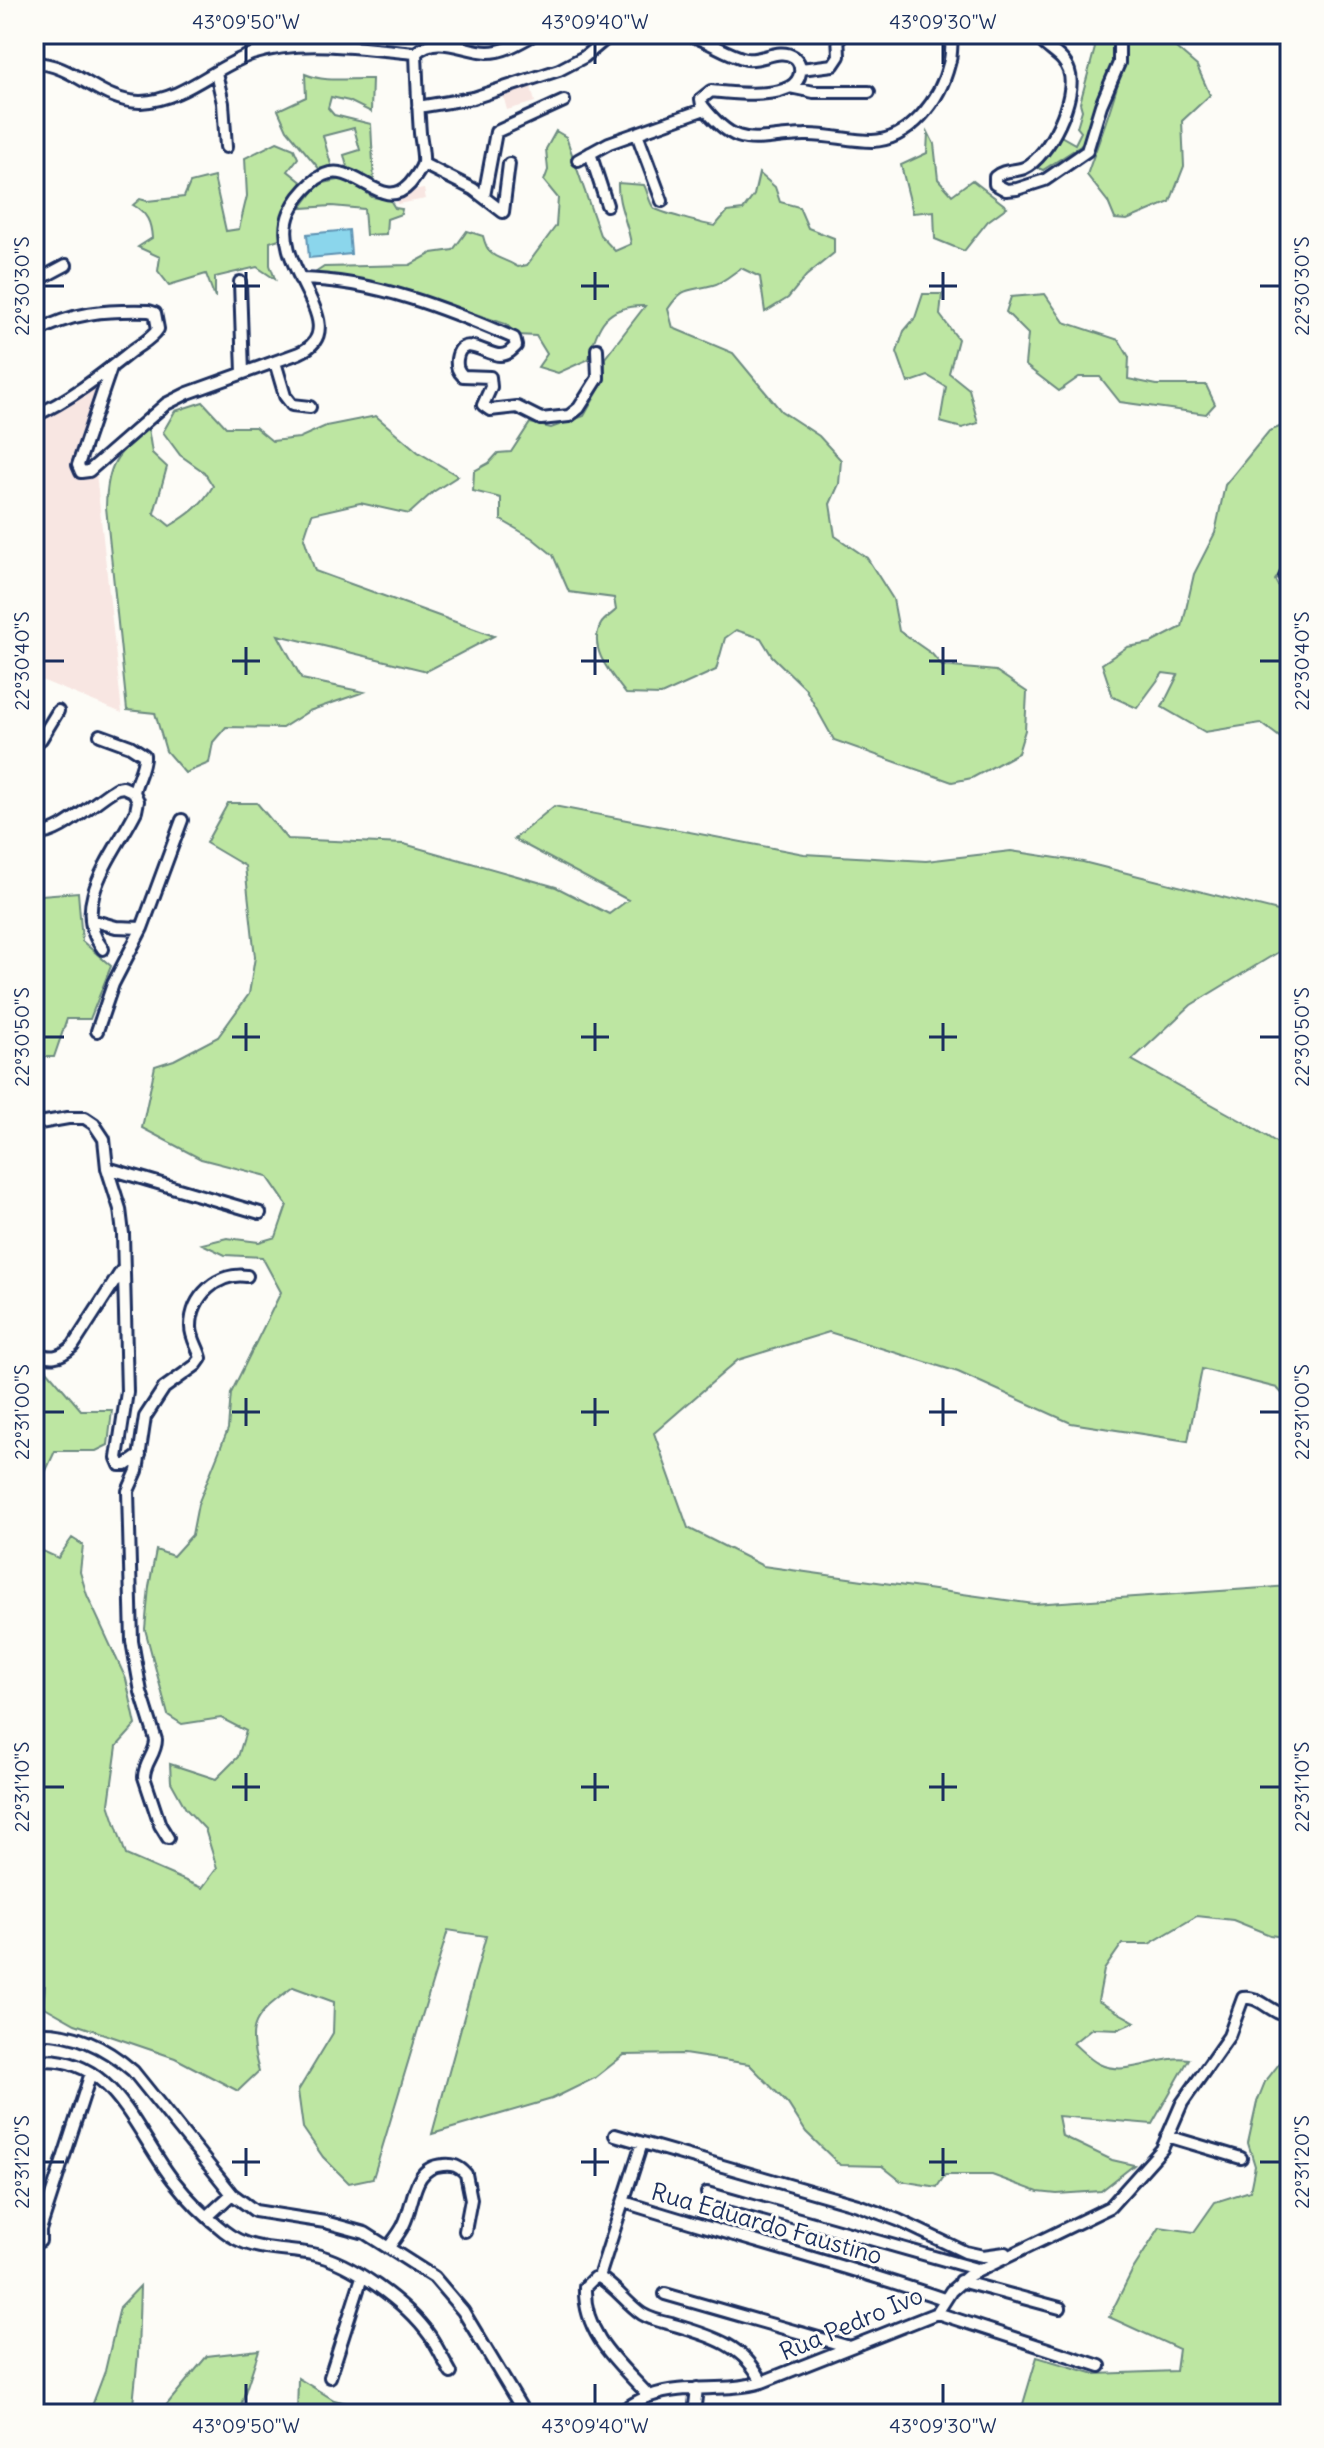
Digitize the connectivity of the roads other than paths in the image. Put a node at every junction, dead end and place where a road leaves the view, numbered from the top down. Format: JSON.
{"nodes":[{"id":1,"x":535,"y":34,"type":"edge"},
{"id":2,"x":617,"y":34,"type":"edge"},
{"id":3,"x":652,"y":34,"type":"edge"},
{"id":4,"x":838,"y":34,"type":"edge"},
{"id":5,"x":952,"y":34,"type":"edge"},
{"id":6,"x":1037,"y":34,"type":"edge"},
{"id":7,"x":1119,"y":34,"type":"edge"},
{"id":8,"x":416,"y":53,"type":"junction"},
{"id":9,"x":34,"y":63,"type":"edge"},
{"id":10,"x":801,"y":69,"type":"junction"},
{"id":11,"x":216,"y":73,"type":"junction"},
{"id":12,"x":790,"y":87,"type":"junction"},
{"id":13,"x":869,"y":92,"type":"dead end"},
{"id":14,"x":564,"y":101,"type":"dead end"},
{"id":15,"x":418,"y":107,"type":"junction"},
{"id":16,"x":705,"y":109,"type":"junction"},
{"id":17,"x":637,"y":134,"type":"junction"},
{"id":18,"x":226,"y":147,"type":"dead end"},
{"id":19,"x":590,"y":153,"type":"junction"},
{"id":20,"x":578,"y":160,"type":"dead end"},
{"id":21,"x":423,"y":164,"type":"junction"},
{"id":22,"x":509,"y":164,"type":"dead end"},
{"id":23,"x":484,"y":196,"type":"junction"},
{"id":24,"x":662,"y":201,"type":"dead end"},
{"id":25,"x":607,"y":205,"type":"dead end"},
{"id":26,"x":66,"y":265,"type":"dead end"},
{"id":27,"x":300,"y":279,"type":"junction"},
{"id":28,"x":34,"y":282,"type":"edge"},
{"id":29,"x":240,"y":282,"type":"dead end"},
{"id":30,"x":34,"y":333,"type":"edge"},
{"id":31,"x":597,"y":349,"type":"dead end"},
{"id":32,"x":275,"y":362,"type":"junction"},
{"id":33,"x":111,"y":368,"type":"junction"},
{"id":34,"x":243,"y":373,"type":"junction"},
{"id":35,"x":310,"y":407,"type":"dead end"},
{"id":36,"x":34,"y":416,"type":"edge"},
{"id":37,"x":1290,"y":566,"type":"edge"},
{"id":38,"x":1290,"y":583,"type":"edge"},
{"id":39,"x":58,"y":711,"type":"dead end"},
{"id":40,"x":100,"y":735,"type":"dead end"},
{"id":41,"x":34,"y":744,"type":"edge"},
{"id":42,"x":134,"y":792,"type":"junction"},
{"id":43,"x":182,"y":820,"type":"dead end"},
{"id":44,"x":34,"y":833,"type":"edge"},
{"id":45,"x":91,"y":920,"type":"junction"},
{"id":46,"x":142,"y":928,"type":"junction"},
{"id":47,"x":103,"y":949,"type":"dead end"},
{"id":48,"x":97,"y":1031,"type":"dead end"},
{"id":49,"x":34,"y":1124,"type":"edge"},
{"id":50,"x":107,"y":1168,"type":"junction"},
{"id":51,"x":260,"y":1213,"type":"dead end"},
{"id":52,"x":123,"y":1269,"type":"junction"},
{"id":53,"x":247,"y":1276,"type":"dead end"},
{"id":54,"x":34,"y":1351,"type":"edge"},
{"id":55,"x":140,"y":1455,"type":"junction"},
{"id":56,"x":168,"y":1838,"type":"dead end"},
{"id":57,"x":1290,"y":2016,"type":"edge"},
{"id":58,"x":34,"y":2033,"type":"edge"},
{"id":59,"x":34,"y":2061,"type":"edge"},
{"id":60,"x":91,"y":2073,"type":"junction"},
{"id":61,"x":615,"y":2135,"type":"dead end"},
{"id":62,"x":1167,"y":2136,"type":"junction"},
{"id":63,"x":642,"y":2143,"type":"junction"},
{"id":64,"x":1241,"y":2158,"type":"dead end"},
{"id":65,"x":707,"y":2193,"type":"dead end"},
{"id":66,"x":232,"y":2194,"type":"junction"},
{"id":67,"x":624,"y":2202,"type":"junction"},
{"id":68,"x":208,"y":2216,"type":"junction"},
{"id":69,"x":465,"y":2231,"type":"dead end"},
{"id":70,"x":40,"y":2241,"type":"dead end"},
{"id":71,"x":388,"y":2248,"type":"junction"},
{"id":72,"x":1022,"y":2248,"type":"junction"},
{"id":73,"x":980,"y":2270,"type":"junction"},
{"id":74,"x":362,"y":2277,"type":"junction"},
{"id":75,"x":599,"y":2277,"type":"junction"},
{"id":76,"x":960,"y":2281,"type":"junction"},
{"id":77,"x":665,"y":2294,"type":"dead end"},
{"id":78,"x":944,"y":2299,"type":"junction"},
{"id":79,"x":1060,"y":2308,"type":"dead end"},
{"id":80,"x":937,"y":2313,"type":"junction"},
{"id":81,"x":850,"y":2347,"type":"junction"},
{"id":82,"x":1100,"y":2366,"type":"dead end"},
{"id":83,"x":451,"y":2373,"type":"dead end"},
{"id":84,"x":330,"y":2377,"type":"dead end"},
{"id":85,"x":762,"y":2382,"type":"junction"},
{"id":86,"x":697,"y":2388,"type":"junction"},
{"id":87,"x":649,"y":2396,"type":"junction"},
{"id":88,"x":525,"y":2414,"type":"edge"},
{"id":89,"x":617,"y":2414,"type":"edge"},
{"id":90,"x":694,"y":2414,"type":"edge"}],
"edges":[{"from":1,"to":8,"type":"street"},
{"from":2,"to":15,"type":"street"},
{"from":3,"to":10,"type":"street"},
{"from":4,"to":10,"type":"street"},
{"from":5,"to":16,"type":"street"},
{"from":6,"to":7,"type":"street"},
{"from":8,"to":11,"type":"street"},
{"from":8,"to":15,"type":"street"},
{"from":9,"to":11,"type":"street"},
{"from":10,"to":12,"type":"street"},
{"from":11,"to":18,"type":"street"},
{"from":12,"to":13,"type":"street"},
{"from":12,"to":16,"type":"street"},
{"from":14,"to":23,"type":"street"},
{"from":15,"to":21,"type":"street"},
{"from":16,"to":17,"type":"street"},
{"from":17,"to":19,"type":"street"},
{"from":17,"to":24,"type":"street"},
{"from":19,"to":20,"type":"street"},
{"from":19,"to":25,"type":"street"},
{"from":21,"to":23,"type":"street"},
{"from":21,"to":27,"type":"street"},
{"from":22,"to":23,"type":"street"},
{"from":26,"to":28,"type":"street"},
{"from":27,"to":31,"type":"street"},
{"from":27,"to":32,"type":"street"},
{"from":29,"to":34,"type":"street"},
{"from":30,"to":33,"type":"street"},
{"from":32,"to":34,"type":"street"},
{"from":32,"to":35,"type":"street"},
{"from":33,"to":34,"type":"street"},
{"from":33,"to":36,"type":"street"},
{"from":37,"to":38,"type":"street"},
{"from":39,"to":41,"type":"street"},
{"from":40,"to":42,"type":"street"},
{"from":42,"to":44,"type":"street"},
{"from":42,"to":45,"type":"street"},
{"from":43,"to":46,"type":"street"},
{"from":45,"to":46,"type":"street"},
{"from":45,"to":47,"type":"street"},
{"from":46,"to":48,"type":"street"},
{"from":49,"to":50,"type":"street"},
{"from":50,"to":51,"type":"street"},
{"from":50,"to":52,"type":"street"},
{"from":52,"to":54,"type":"street"},
{"from":52,"to":55,"type":"street"},
{"from":53,"to":55,"type":"street"},
{"from":55,"to":56,"type":"street"},
{"from":57,"to":62,"type":"street","name":"Rua Pedro Ivo"},
{"from":58,"to":66,"type":"street"},
{"from":59,"to":60,"type":"street"},
{"from":60,"to":68,"type":"street"},
{"from":60,"to":70,"type":"street"},
{"from":61,"to":63,"type":"street"},
{"from":62,"to":64,"type":"street"},
{"from":62,"to":72,"type":"street","name":"Rua Pedro Ivo"},
{"from":63,"to":67,"type":"street"},
{"from":63,"to":72,"type":"street"},
{"from":65,"to":73,"type":"street"},
{"from":66,"to":68,"type":"street"},
{"from":66,"to":71,"type":"street"},
{"from":67,"to":75,"type":"street"},
{"from":67,"to":78,"type":"street","name":"Rua Eduardo Faustino"},
{"from":68,"to":74,"type":"street"},
{"from":69,"to":71,"type":"street"},
{"from":71,"to":88,"type":"street"},
{"from":72,"to":73,"type":"street","name":"Rua Pedro Ivo"},
{"from":73,"to":76,"type":"street","name":"Rua Pedro Ivo"},
{"from":74,"to":83,"type":"street"},
{"from":74,"to":84,"type":"street"},
{"from":75,"to":85,"type":"street"},
{"from":75,"to":87,"type":"street"},
{"from":76,"to":78,"type":"street","name":"Rua Pedro Ivo"},
{"from":76,"to":79,"type":"street"},
{"from":77,"to":81,"type":"street"},
{"from":78,"to":80,"type":"street","name":"Rua Pedro Ivo"},
{"from":80,"to":81,"type":"street","name":"Rua Pedro Ivo"},
{"from":80,"to":82,"type":"street"},
{"from":81,"to":85,"type":"street","name":"Rua Pedro Ivo"},
{"from":85,"to":86,"type":"street","name":"Rua Pedro Ivo"},
{"from":86,"to":87,"type":"street","name":"Rua Pedro Ivo"},
{"from":86,"to":90,"type":"street"},
{"from":87,"to":89,"type":"street","name":"Rua Pedro Ivo"}]}
